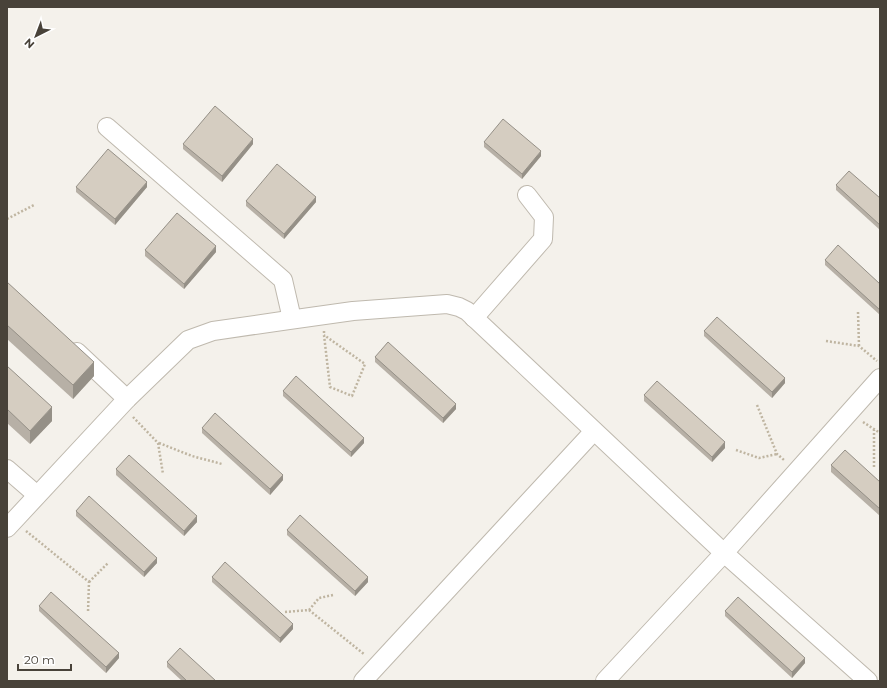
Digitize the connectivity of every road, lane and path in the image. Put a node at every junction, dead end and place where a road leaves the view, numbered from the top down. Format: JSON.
{"nodes":[{"id":1,"x":107,"y":127,"type":"dead end"},
{"id":2,"x":527,"y":195,"type":"dead end"},
{"id":3,"x":34,"y":205,"type":"dead end"},
{"id":4,"x":7,"y":219,"type":"edge"},
{"id":5,"x":858,"y":312,"type":"dead end"},
{"id":6,"x":322,"y":315,"type":"junction"},
{"id":7,"x":474,"y":318,"type":"junction"},
{"id":8,"x":292,"y":319,"type":"junction"},
{"id":9,"x":324,"y":335,"type":"junction"},
{"id":10,"x":64,"y":339,"type":"edge"},
{"id":11,"x":826,"y":341,"type":"dead end"},
{"id":12,"x":859,"y":346,"type":"junction"},
{"id":13,"x":880,"y":364,"type":"edge"},
{"id":14,"x":880,"y":378,"type":"edge"},
{"id":15,"x":124,"y":403,"type":"junction"},
{"id":16,"x":757,"y":405,"type":"dead end"},
{"id":17,"x":874,"y":430,"type":"dead end"},
{"id":18,"x":594,"y":431,"type":"junction"},
{"id":19,"x":158,"y":443,"type":"junction"},
{"id":20,"x":736,"y":450,"type":"dead end"},
{"id":21,"x":777,"y":454,"type":"junction"},
{"id":22,"x":222,"y":464,"type":"dead end"},
{"id":23,"x":874,"y":467,"type":"dead end"},
{"id":24,"x":7,"y":469,"type":"edge"},
{"id":25,"x":797,"y":471,"type":"junction"},
{"id":26,"x":163,"y":474,"type":"dead end"},
{"id":27,"x":37,"y":496,"type":"junction"},
{"id":28,"x":10,"y":524,"type":"edge"},
{"id":29,"x":724,"y":553,"type":"junction"},
{"id":30,"x":108,"y":562,"type":"dead end"},
{"id":31,"x":89,"y":582,"type":"junction"},
{"id":32,"x":333,"y":595,"type":"dead end"},
{"id":33,"x":309,"y":610,"type":"junction"},
{"id":34,"x":88,"y":612,"type":"dead end"},
{"id":35,"x":285,"y":612,"type":"dead end"},
{"id":36,"x":377,"y":665,"type":"junction"},
{"id":37,"x":363,"y":681,"type":"edge"},
{"id":38,"x":606,"y":681,"type":"edge"},
{"id":39,"x":868,"y":681,"type":"edge"}],
"edges":[{"from":1,"to":8,"type":"street"},
{"from":2,"to":7,"type":"street"},
{"from":3,"to":4,"type":"path"},
{"from":5,"to":12,"type":"path"},
{"from":6,"to":7,"type":"street"},
{"from":6,"to":8,"type":"street"},
{"from":6,"to":9,"type":"path"},
{"from":7,"to":18,"type":"street"},
{"from":8,"to":15,"type":"street"},
{"from":9,"to":9,"type":"path"},
{"from":10,"to":15,"type":"street"},
{"from":11,"to":12,"type":"path"},
{"from":12,"to":13,"type":"path"},
{"from":14,"to":25,"type":"street"},
{"from":15,"to":19,"type":"path"},
{"from":15,"to":27,"type":"street"},
{"from":16,"to":21,"type":"path"},
{"from":17,"to":23,"type":"path"},
{"from":18,"to":29,"type":"street"},
{"from":18,"to":36,"type":"street"},
{"from":19,"to":22,"type":"path"},
{"from":19,"to":26,"type":"path"},
{"from":20,"to":21,"type":"path"},
{"from":21,"to":25,"type":"path"},
{"from":24,"to":27,"type":"street"},
{"from":25,"to":29,"type":"street"},
{"from":27,"to":28,"type":"street"},
{"from":28,"to":31,"type":"path"},
{"from":29,"to":38,"type":"street"},
{"from":29,"to":39,"type":"street"},
{"from":30,"to":31,"type":"path"},
{"from":31,"to":34,"type":"path"},
{"from":32,"to":33,"type":"path"},
{"from":33,"to":35,"type":"path"},
{"from":33,"to":36,"type":"path"},
{"from":36,"to":37,"type":"street"}]}
